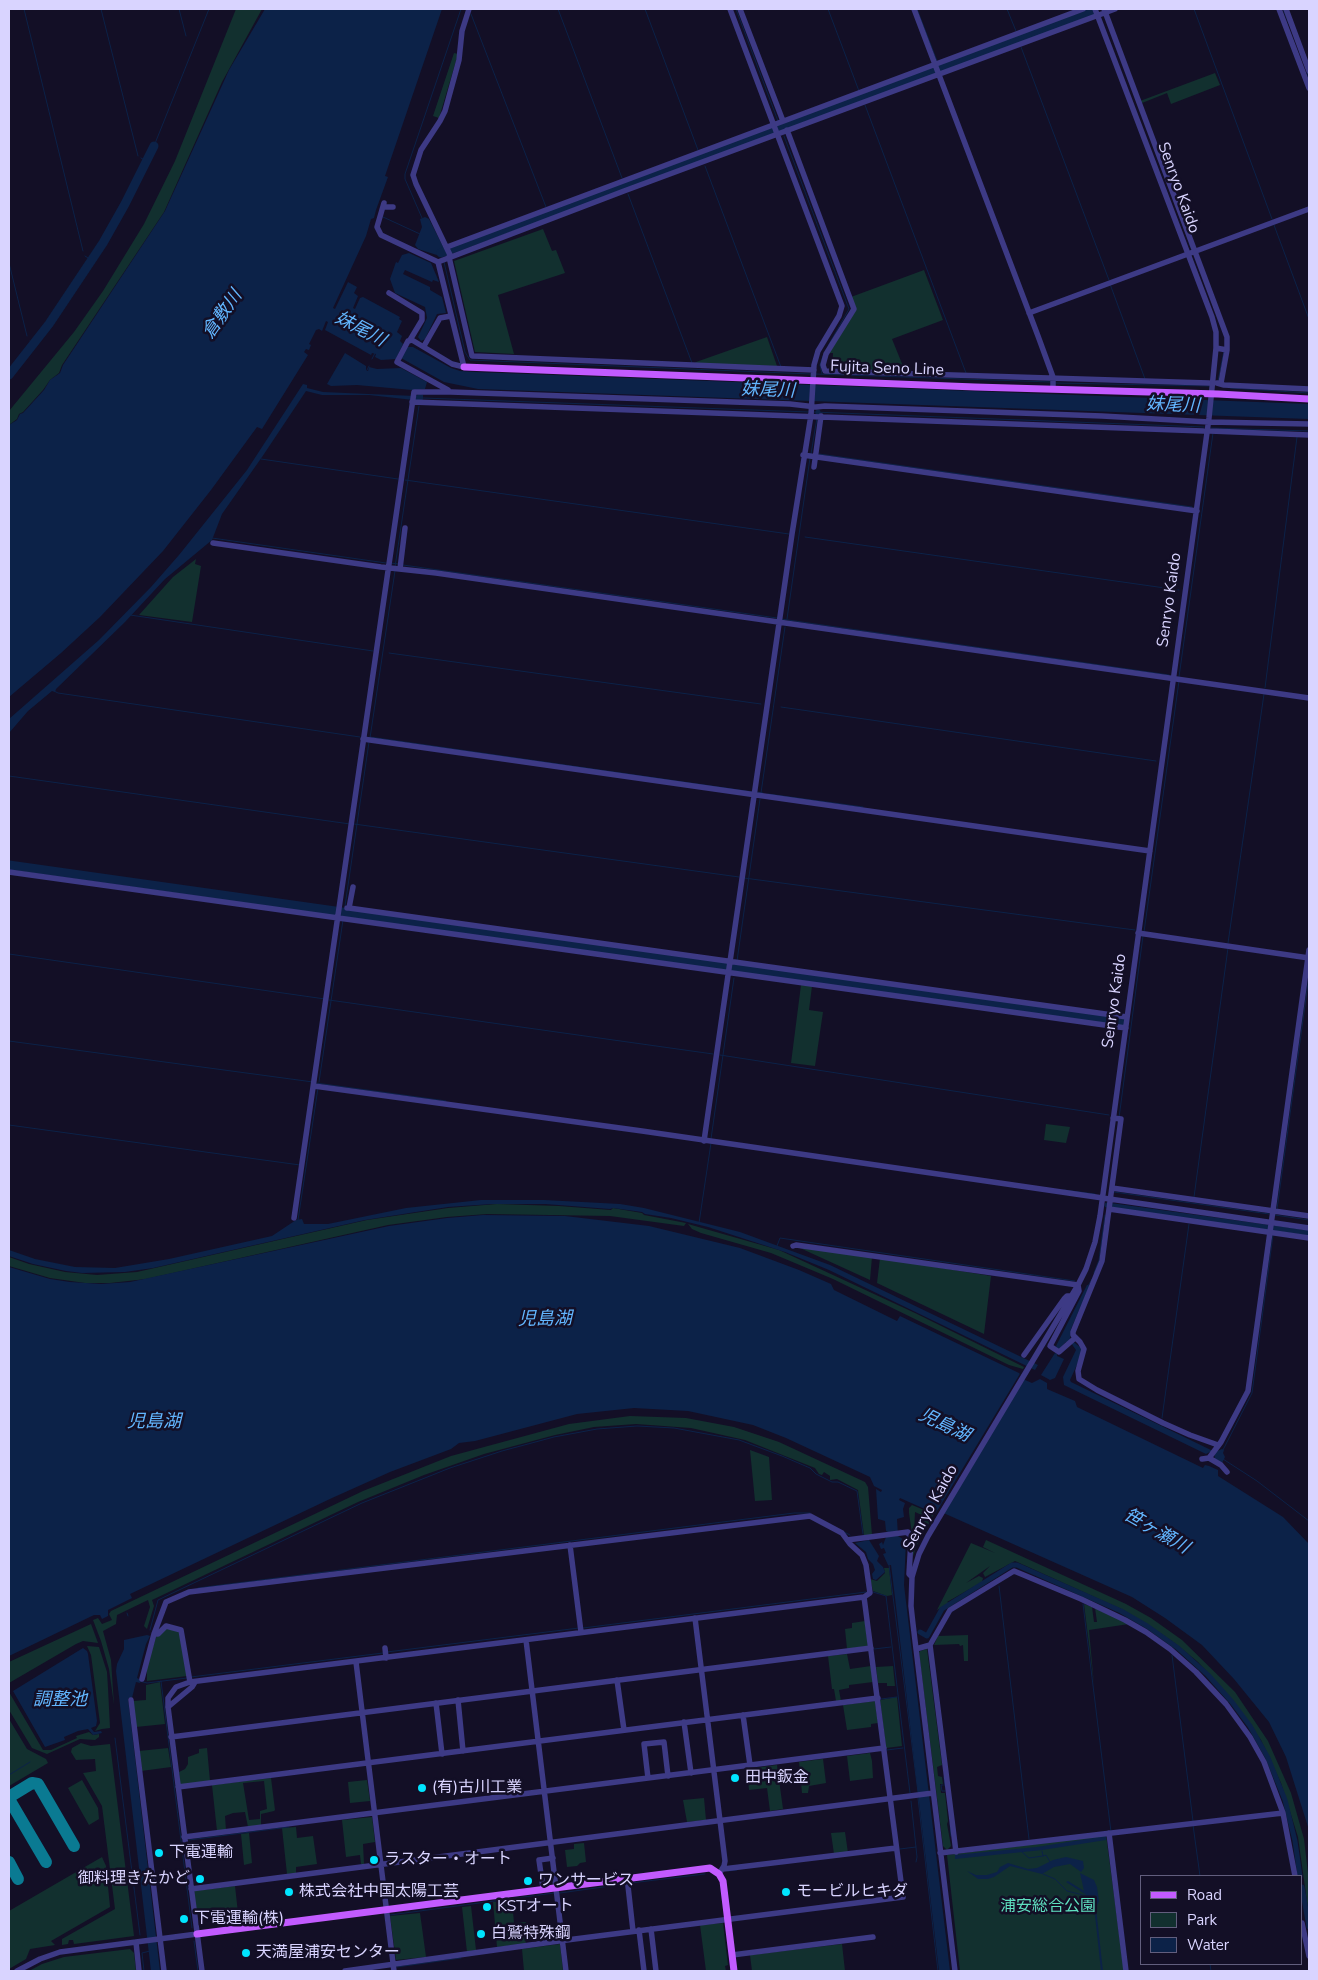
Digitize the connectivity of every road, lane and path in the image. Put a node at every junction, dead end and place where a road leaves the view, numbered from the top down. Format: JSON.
{"nodes":[{"id":1,"x":469,"y":9,"type":"edge"},
{"id":2,"x":730,"y":9,"type":"edge"},
{"id":3,"x":740,"y":9,"type":"edge"},
{"id":4,"x":914,"y":9,"type":"edge"},
{"id":5,"x":1083,"y":9,"type":"edge"},
{"id":6,"x":1115,"y":9,"type":"edge"},
{"id":7,"x":1279,"y":9,"type":"edge"},
{"id":8,"x":1286,"y":9,"type":"edge"},
{"id":9,"x":1105,"y":11,"type":"edge"},
{"id":10,"x":1097,"y":12,"type":"edge"},
{"id":11,"x":1017,"y":40,"type":"junction"},
{"id":12,"x":937,"y":69,"type":"junction"},
{"id":13,"x":1309,"y":70,"type":"edge"},
{"id":14,"x":1309,"y":88,"type":"edge"},
{"id":15,"x":858,"y":97,"type":"junction"},
{"id":16,"x":778,"y":126,"type":"junction"},
{"id":17,"x":787,"y":130,"type":"junction"},
{"id":18,"x":699,"y":158,"type":"junction"},
{"id":19,"x":393,"y":207,"type":"dead end"},
{"id":20,"x":1309,"y":210,"type":"edge"},
{"id":21,"x":449,"y":252,"type":"junction"},
{"id":22,"x":828,"y":253,"type":"junction"},
{"id":23,"x":1192,"y":253,"type":"junction"},
{"id":24,"x":438,"y":262,"type":"junction"},
{"id":25,"x":389,"y":293,"type":"dead end"},
{"id":26,"x":1029,"y":313,"type":"junction"},
{"id":27,"x":452,"y":316,"type":"junction"},
{"id":28,"x":410,"y":340,"type":"junction"},
{"id":29,"x":827,"y":345,"type":"junction"},
{"id":30,"x":424,"y":346,"type":"junction"},
{"id":31,"x":1223,"y":349,"type":"junction"},
{"id":32,"x":464,"y":366,"type":"junction"},
{"id":33,"x":649,"y":368,"type":"junction"},
{"id":34,"x":813,"y":376,"type":"junction"},
{"id":35,"x":1053,"y":383,"type":"junction"},
{"id":36,"x":1209,"y":383,"type":"dead end"},
{"id":37,"x":1309,"y":389,"type":"edge"},
{"id":38,"x":451,"y":392,"type":"junction"},
{"id":39,"x":1212,"y":395,"type":"junction"},
{"id":40,"x":1309,"y":399,"type":"edge"},
{"id":41,"x":415,"y":400,"type":"junction"},
{"id":42,"x":811,"y":410,"type":"junction"},
{"id":43,"x":821,"y":416,"type":"junction"},
{"id":44,"x":1209,"y":420,"type":"junction"},
{"id":45,"x":1102,"y":422,"type":"junction"},
{"id":46,"x":1309,"y":424,"type":"edge"},
{"id":47,"x":1309,"y":434,"type":"edge"},
{"id":48,"x":811,"y":455,"type":"junction"},
{"id":49,"x":814,"y":467,"type":"dead end"},
{"id":50,"x":1197,"y":511,"type":"junction"},
{"id":51,"x":406,"y":528,"type":"dead end"},
{"id":52,"x":213,"y":543,"type":"dead end"},
{"id":53,"x":394,"y":566,"type":"junction"},
{"id":54,"x":780,"y":620,"type":"junction"},
{"id":55,"x":1177,"y":680,"type":"junction"},
{"id":56,"x":1309,"y":698,"type":"edge"},
{"id":57,"x":367,"y":740,"type":"junction"},
{"id":58,"x":757,"y":794,"type":"junction"},
{"id":59,"x":1150,"y":851,"type":"junction"},
{"id":60,"x":9,"y":872,"type":"edge"},
{"id":61,"x":352,"y":887,"type":"dead end"},
{"id":62,"x":344,"y":907,"type":"junction"},
{"id":63,"x":341,"y":918,"type":"junction"},
{"id":64,"x":1142,"y":934,"type":"junction"},
{"id":65,"x":1309,"y":950,"type":"edge"},
{"id":66,"x":1309,"y":958,"type":"edge"},
{"id":67,"x":734,"y":962,"type":"junction"},
{"id":68,"x":729,"y":972,"type":"junction"},
{"id":69,"x":1127,"y":1018,"type":"junction"},
{"id":70,"x":1126,"y":1028,"type":"junction"},
{"id":71,"x":316,"y":1085,"type":"junction"},
{"id":72,"x":1117,"y":1118,"type":"junction"},
{"id":73,"x":707,"y":1140,"type":"junction"},
{"id":74,"x":1112,"y":1188,"type":"junction"},
{"id":75,"x":1102,"y":1198,"type":"junction"},
{"id":76,"x":1110,"y":1205,"type":"junction"},
{"id":77,"x":1309,"y":1216,"type":"edge"},
{"id":78,"x":294,"y":1218,"type":"dead end"},
{"id":79,"x":1273,"y":1219,"type":"junction"},
{"id":80,"x":1309,"y":1228,"type":"edge"},
{"id":81,"x":1309,"y":1238,"type":"edge"},
{"id":82,"x":793,"y":1246,"type":"dead end"},
{"id":83,"x":1078,"y":1285,"type":"junction"},
{"id":84,"x":1071,"y":1296,"type":"junction"},
{"id":85,"x":1072,"y":1340,"type":"junction"},
{"id":86,"x":1024,"y":1356,"type":"dead end"},
{"id":87,"x":1211,"y":1453,"type":"junction"},
{"id":88,"x":1228,"y":1472,"type":"dead end"},
{"id":89,"x":847,"y":1540,"type":"junction"},
{"id":90,"x":570,"y":1545,"type":"junction"},
{"id":91,"x":912,"y":1577,"type":"junction"},
{"id":92,"x":864,"y":1597,"type":"junction"},
{"id":93,"x":695,"y":1618,"type":"junction"},
{"id":94,"x":581,"y":1629,"type":"junction"},
{"id":95,"x":154,"y":1634,"type":"junction"},
{"id":96,"x":526,"y":1640,"type":"junction"},
{"id":97,"x":930,"y":1645,"type":"junction"},
{"id":98,"x":871,"y":1648,"type":"junction"},
{"id":99,"x":916,"y":1649,"type":"junction"},
{"id":100,"x":356,"y":1662,"type":"junction"},
{"id":101,"x":701,"y":1669,"type":"junction"},
{"id":102,"x":142,"y":1679,"type":"dead end"},
{"id":103,"x":191,"y":1680,"type":"junction"},
{"id":104,"x":618,"y":1680,"type":"junction"},
{"id":105,"x":532,"y":1691,"type":"junction"},
{"id":106,"x":878,"y":1698,"type":"junction"},
{"id":107,"x":131,"y":1700,"type":"dead end"},
{"id":108,"x":458,"y":1700,"type":"junction"},
{"id":109,"x":436,"y":1703,"type":"junction"},
{"id":110,"x":168,"y":1707,"type":"junction"},
{"id":111,"x":362,"y":1713,"type":"junction"},
{"id":112,"x":743,"y":1716,"type":"junction"},
{"id":113,"x":707,"y":1719,"type":"junction"},
{"id":114,"x":684,"y":1722,"type":"junction"},
{"id":115,"x":624,"y":1730,"type":"junction"},
{"id":116,"x":171,"y":1737,"type":"junction"},
{"id":117,"x":538,"y":1741,"type":"junction"},
{"id":118,"x":884,"y":1748,"type":"junction"},
{"id":119,"x":463,"y":1751,"type":"junction"},
{"id":120,"x":442,"y":1754,"type":"junction"},
{"id":121,"x":369,"y":1763,"type":"junction"},
{"id":122,"x":750,"y":1766,"type":"junction"},
{"id":123,"x":714,"y":1770,"type":"junction"},
{"id":124,"x":691,"y":1773,"type":"junction"},
{"id":125,"x":668,"y":1776,"type":"junction"},
{"id":126,"x":648,"y":1778,"type":"junction"},
{"id":127,"x":178,"y":1787,"type":"junction"},
{"id":128,"x":545,"y":1791,"type":"junction"},
{"id":129,"x":932,"y":1793,"type":"junction"},
{"id":130,"x":890,"y":1798,"type":"junction"},
{"id":131,"x":375,"y":1813,"type":"junction"},
{"id":132,"x":1284,"y":1813,"type":"junction"},
{"id":133,"x":720,"y":1819,"type":"junction"},
{"id":134,"x":1110,"y":1833,"type":"junction"},
{"id":135,"x":184,"y":1837,"type":"junction"},
{"id":136,"x":550,"y":1842,"type":"junction"},
{"id":137,"x":896,"y":1848,"type":"junction"},
{"id":138,"x":956,"y":1852,"type":"junction"},
{"id":139,"x":940,"y":1853,"type":"junction"},
{"id":140,"x":553,"y":1858,"type":"junction"},
{"id":141,"x":382,"y":1864,"type":"junction"},
{"id":142,"x":721,"y":1871,"type":"junction"},
{"id":143,"x":1295,"y":1875,"type":"edge"},
{"id":144,"x":627,"y":1882,"type":"junction"},
{"id":145,"x":556,"y":1886,"type":"junction"},
{"id":146,"x":543,"y":1888,"type":"junction"},
{"id":147,"x":191,"y":1889,"type":"junction"},
{"id":148,"x":386,"y":1909,"type":"junction"},
{"id":149,"x":728,"y":1918,"type":"junction"},
{"id":150,"x":1303,"y":1928,"type":"edge"},
{"id":151,"x":651,"y":1929,"type":"junction"},
{"id":152,"x":636,"y":1931,"type":"junction"},
{"id":153,"x":197,"y":1934,"type":"junction"},
{"id":154,"x":873,"y":1937,"type":"dead end"},
{"id":155,"x":159,"y":1939,"type":"junction"},
{"id":156,"x":562,"y":1940,"type":"junction"},
{"id":157,"x":136,"y":1942,"type":"junction"},
{"id":158,"x":732,"y":1955,"type":"junction"},
{"id":159,"x":1309,"y":1956,"type":"edge"},
{"id":160,"x":394,"y":1968,"type":"edge"},
{"id":161,"x":17,"y":1971,"type":"edge"},
{"id":162,"x":139,"y":1971,"type":"edge"},
{"id":163,"x":164,"y":1971,"type":"edge"},
{"id":164,"x":202,"y":1971,"type":"edge"},
{"id":165,"x":345,"y":1971,"type":"edge"},
{"id":166,"x":566,"y":1971,"type":"edge"},
{"id":167,"x":644,"y":1971,"type":"edge"},
{"id":168,"x":656,"y":1971,"type":"edge"},
{"id":169,"x":734,"y":1971,"type":"edge"},
{"id":170,"x":954,"y":1971,"type":"edge"},
{"id":171,"x":1126,"y":1971,"type":"edge"}],
"edges":[{"from":1,"to":21,"type":"street"},
{"from":2,"to":16,"type":"street"},
{"from":3,"to":16,"type":"street"},
{"from":4,"to":12,"type":"street"},
{"from":5,"to":11,"type":"street"},
{"from":6,"to":9,"type":"street"},
{"from":7,"to":14,"type":"street"},
{"from":8,"to":13,"type":"street"},
{"from":9,"to":10,"type":"street"},
{"from":9,"to":23,"type":"street"},
{"from":10,"to":11,"type":"street"},
{"from":10,"to":23,"type":"street","name":"Senryo Kaido"},
{"from":11,"to":12,"type":"street"},
{"from":11,"to":12,"type":"street"},
{"from":12,"to":15,"type":"street"},
{"from":12,"to":15,"type":"street"},
{"from":12,"to":26,"type":"street"},
{"from":15,"to":16,"type":"street"},
{"from":15,"to":17,"type":"street"},
{"from":16,"to":17,"type":"street"},
{"from":16,"to":18,"type":"street"},
{"from":16,"to":18,"type":"street"},
{"from":16,"to":22,"type":"street"},
{"from":17,"to":22,"type":"street"},
{"from":18,"to":21,"type":"street"},
{"from":18,"to":21,"type":"street"},
{"from":19,"to":24,"type":"street"},
{"from":20,"to":23,"type":"street"},
{"from":21,"to":24,"type":"street"},
{"from":21,"to":33,"type":"street"},
{"from":22,"to":29,"type":"street"},
{"from":22,"to":29,"type":"street"},
{"from":23,"to":26,"type":"street"},
{"from":23,"to":31,"type":"street","name":"Senryo Kaido"},
{"from":23,"to":31,"type":"street"},
{"from":24,"to":27,"type":"street"},
{"from":25,"to":28,"type":"street"},
{"from":26,"to":35,"type":"street"},
{"from":27,"to":30,"type":"street"},
{"from":27,"to":32,"type":"street"},
{"from":28,"to":30,"type":"street"},
{"from":28,"to":38,"type":"street"},
{"from":29,"to":34,"type":"street"},
{"from":29,"to":35,"type":"street"},
{"from":30,"to":32,"type":"street"},
{"from":31,"to":37,"type":"street"},
{"from":31,"to":39,"type":"street","name":"Senryo Kaido"},
{"from":32,"to":33,"type":"main road","name":"Fujita Seno Line"},
{"from":33,"to":34,"type":"main road","name":"Fujita Seno Line"},
{"from":33,"to":34,"type":"street"},
{"from":34,"to":35,"type":"main road","name":"Fujita Seno Line"},
{"from":34,"to":42,"type":"street"},
{"from":35,"to":36,"type":"street"},
{"from":35,"to":39,"type":"main road","name":"Fujita Seno Line"},
{"from":38,"to":41,"type":"street"},
{"from":38,"to":42,"type":"street"},
{"from":39,"to":40,"type":"main road","name":"Fujita Seno Line"},
{"from":39,"to":44,"type":"street","name":"Senryo Kaido"},
{"from":41,"to":42,"type":"street"},
{"from":41,"to":53,"type":"street"},
{"from":42,"to":43,"type":"street"},
{"from":42,"to":45,"type":"street"},
{"from":42,"to":48,"type":"street"},
{"from":43,"to":45,"type":"street"},
{"from":43,"to":48,"type":"street"},
{"from":44,"to":45,"type":"street"},
{"from":44,"to":46,"type":"street"},
{"from":44,"to":50,"type":"street","name":"Senryo Kaido"},
{"from":45,"to":47,"type":"street"},
{"from":48,"to":49,"type":"street"},
{"from":48,"to":50,"type":"street"},
{"from":48,"to":54,"type":"street"},
{"from":50,"to":55,"type":"street","name":"Senryo Kaido"},
{"from":51,"to":53,"type":"street"},
{"from":52,"to":53,"type":"street"},
{"from":53,"to":54,"type":"street"},
{"from":53,"to":57,"type":"street"},
{"from":54,"to":55,"type":"street"},
{"from":54,"to":58,"type":"street"},
{"from":55,"to":56,"type":"street"},
{"from":55,"to":59,"type":"street","name":"Senryo Kaido"},
{"from":57,"to":58,"type":"street"},
{"from":57,"to":62,"type":"street"},
{"from":58,"to":59,"type":"street"},
{"from":58,"to":67,"type":"street"},
{"from":59,"to":64,"type":"street","name":"Senryo Kaido"},
{"from":60,"to":63,"type":"street"},
{"from":61,"to":62,"type":"street"},
{"from":62,"to":63,"type":"street"},
{"from":62,"to":67,"type":"street"},
{"from":63,"to":68,"type":"street"},
{"from":63,"to":71,"type":"street"},
{"from":64,"to":66,"type":"street"},
{"from":64,"to":69,"type":"street","name":"Senryo Kaido"},
{"from":65,"to":66,"type":"street"},
{"from":66,"to":79,"type":"street"},
{"from":67,"to":68,"type":"street"},
{"from":67,"to":69,"type":"street"},
{"from":68,"to":70,"type":"street"},
{"from":68,"to":73,"type":"street"},
{"from":69,"to":70,"type":"street","name":"Senryo Kaido"},
{"from":70,"to":72,"type":"street","name":"Senryo Kaido"},
{"from":71,"to":73,"type":"street"},
{"from":71,"to":78,"type":"street"},
{"from":72,"to":74,"type":"street"},
{"from":72,"to":75,"type":"street","name":"Senryo Kaido"},
{"from":73,"to":75,"type":"street"},
{"from":74,"to":76,"type":"street"},
{"from":74,"to":79,"type":"street"},
{"from":75,"to":76,"type":"street"},
{"from":75,"to":83,"type":"street","name":"Senryo Kaido"},
{"from":76,"to":79,"type":"street"},
{"from":76,"to":79,"type":"street"},
{"from":76,"to":85,"type":"street"},
{"from":77,"to":79,"type":"street"},
{"from":79,"to":80,"type":"street"},
{"from":79,"to":81,"type":"street"},
{"from":79,"to":87,"type":"street"},
{"from":82,"to":83,"type":"street"},
{"from":83,"to":84,"type":"street","name":"Senryo Kaido"},
{"from":83,"to":85,"type":"street"},
{"from":84,"to":86,"type":"street"},
{"from":84,"to":91,"type":"street","name":"Senryo Kaido"},
{"from":85,"to":87,"type":"street"},
{"from":87,"to":88,"type":"street"},
{"from":89,"to":90,"type":"street"},
{"from":89,"to":91,"type":"street"},
{"from":89,"to":92,"type":"street"},
{"from":90,"to":94,"type":"street"},
{"from":90,"to":95,"type":"street"},
{"from":91,"to":99,"type":"street","name":"Senryo Kaido"},
{"from":92,"to":93,"type":"street"},
{"from":92,"to":98,"type":"street"},
{"from":93,"to":94,"type":"street"},
{"from":93,"to":101,"type":"street"},
{"from":94,"to":96,"type":"street"},
{"from":95,"to":102,"type":"street"},
{"from":95,"to":103,"type":"street"},
{"from":96,"to":100,"type":"street"},
{"from":96,"to":105,"type":"street"},
{"from":97,"to":99,"type":"street"},
{"from":97,"to":132,"type":"street"},
{"from":97,"to":138,"type":"street"},
{"from":98,"to":101,"type":"street"},
{"from":98,"to":106,"type":"street"},
{"from":99,"to":129,"type":"street","name":"Senryo Kaido"},
{"from":100,"to":103,"type":"street"},
{"from":100,"to":111,"type":"street"},
{"from":101,"to":104,"type":"street"},
{"from":101,"to":113,"type":"street"},
{"from":103,"to":110,"type":"street"},
{"from":103,"to":110,"type":"street"},
{"from":104,"to":105,"type":"street"},
{"from":104,"to":115,"type":"street"},
{"from":105,"to":108,"type":"street"},
{"from":105,"to":117,"type":"street"},
{"from":106,"to":112,"type":"street"},
{"from":106,"to":118,"type":"street"},
{"from":107,"to":155,"type":"street"},
{"from":108,"to":109,"type":"street"},
{"from":108,"to":119,"type":"street"},
{"from":109,"to":111,"type":"street"},
{"from":109,"to":120,"type":"street"},
{"from":110,"to":116,"type":"street"},
{"from":111,"to":116,"type":"street"},
{"from":111,"to":121,"type":"street"},
{"from":112,"to":113,"type":"street"},
{"from":112,"to":122,"type":"street"},
{"from":113,"to":114,"type":"street"},
{"from":113,"to":123,"type":"street"},
{"from":114,"to":115,"type":"street"},
{"from":114,"to":124,"type":"street"},
{"from":115,"to":117,"type":"street"},
{"from":116,"to":127,"type":"street"},
{"from":117,"to":119,"type":"street"},
{"from":117,"to":128,"type":"street"},
{"from":118,"to":122,"type":"street"},
{"from":118,"to":130,"type":"street"},
{"from":119,"to":120,"type":"street"},
{"from":120,"to":121,"type":"street"},
{"from":121,"to":127,"type":"street"},
{"from":121,"to":131,"type":"street"},
{"from":122,"to":123,"type":"street"},
{"from":123,"to":124,"type":"street"},
{"from":123,"to":133,"type":"street"},
{"from":124,"to":125,"type":"street"},
{"from":125,"to":126,"type":"street"},
{"from":125,"to":126,"type":"street"},
{"from":126,"to":128,"type":"street"},
{"from":127,"to":135,"type":"street"},
{"from":128,"to":131,"type":"street"},
{"from":128,"to":136,"type":"street"},
{"from":129,"to":130,"type":"street"},
{"from":129,"to":139,"type":"street","name":"Senryo Kaido"},
{"from":130,"to":133,"type":"street"},
{"from":130,"to":137,"type":"street"},
{"from":131,"to":135,"type":"street"},
{"from":131,"to":141,"type":"street"},
{"from":132,"to":134,"type":"street"},
{"from":132,"to":143,"type":"street"},
{"from":133,"to":136,"type":"street"},
{"from":133,"to":142,"type":"street"},
{"from":134,"to":138,"type":"street"},
{"from":134,"to":171,"type":"street"},
{"from":135,"to":147,"type":"street"},
{"from":136,"to":140,"type":"street"},
{"from":136,"to":141,"type":"street"},
{"from":137,"to":142,"type":"street"},
{"from":137,"to":149,"type":"street"},
{"from":138,"to":139,"type":"street"},
{"from":139,"to":170,"type":"street","name":"Senryo Kaido"},
{"from":140,"to":145,"type":"street"},
{"from":140,"to":146,"type":"street"},
{"from":141,"to":147,"type":"street"},
{"from":141,"to":148,"type":"street"},
{"from":142,"to":144,"type":"main road"},
{"from":142,"to":149,"type":"main road"},
{"from":144,"to":145,"type":"main road"},
{"from":144,"to":152,"type":"street"},
{"from":145,"to":146,"type":"main road"},
{"from":145,"to":156,"type":"street"},
{"from":146,"to":148,"type":"main road"},
{"from":147,"to":153,"type":"street"},
{"from":148,"to":153,"type":"main road"},
{"from":148,"to":160,"type":"street"},
{"from":149,"to":151,"type":"street"},
{"from":149,"to":158,"type":"main road"},
{"from":150,"to":159,"type":"street"},
{"from":151,"to":152,"type":"street"},
{"from":151,"to":168,"type":"street"},
{"from":152,"to":156,"type":"street"},
{"from":152,"to":167,"type":"street"},
{"from":153,"to":155,"type":"street"},
{"from":153,"to":164,"type":"street"},
{"from":154,"to":158,"type":"street"},
{"from":155,"to":157,"type":"street"},
{"from":155,"to":163,"type":"street"},
{"from":156,"to":160,"type":"street"},
{"from":156,"to":166,"type":"street"},
{"from":157,"to":161,"type":"street"},
{"from":157,"to":162,"type":"street"},
{"from":158,"to":169,"type":"main road"},
{"from":160,"to":165,"type":"street"}]}
